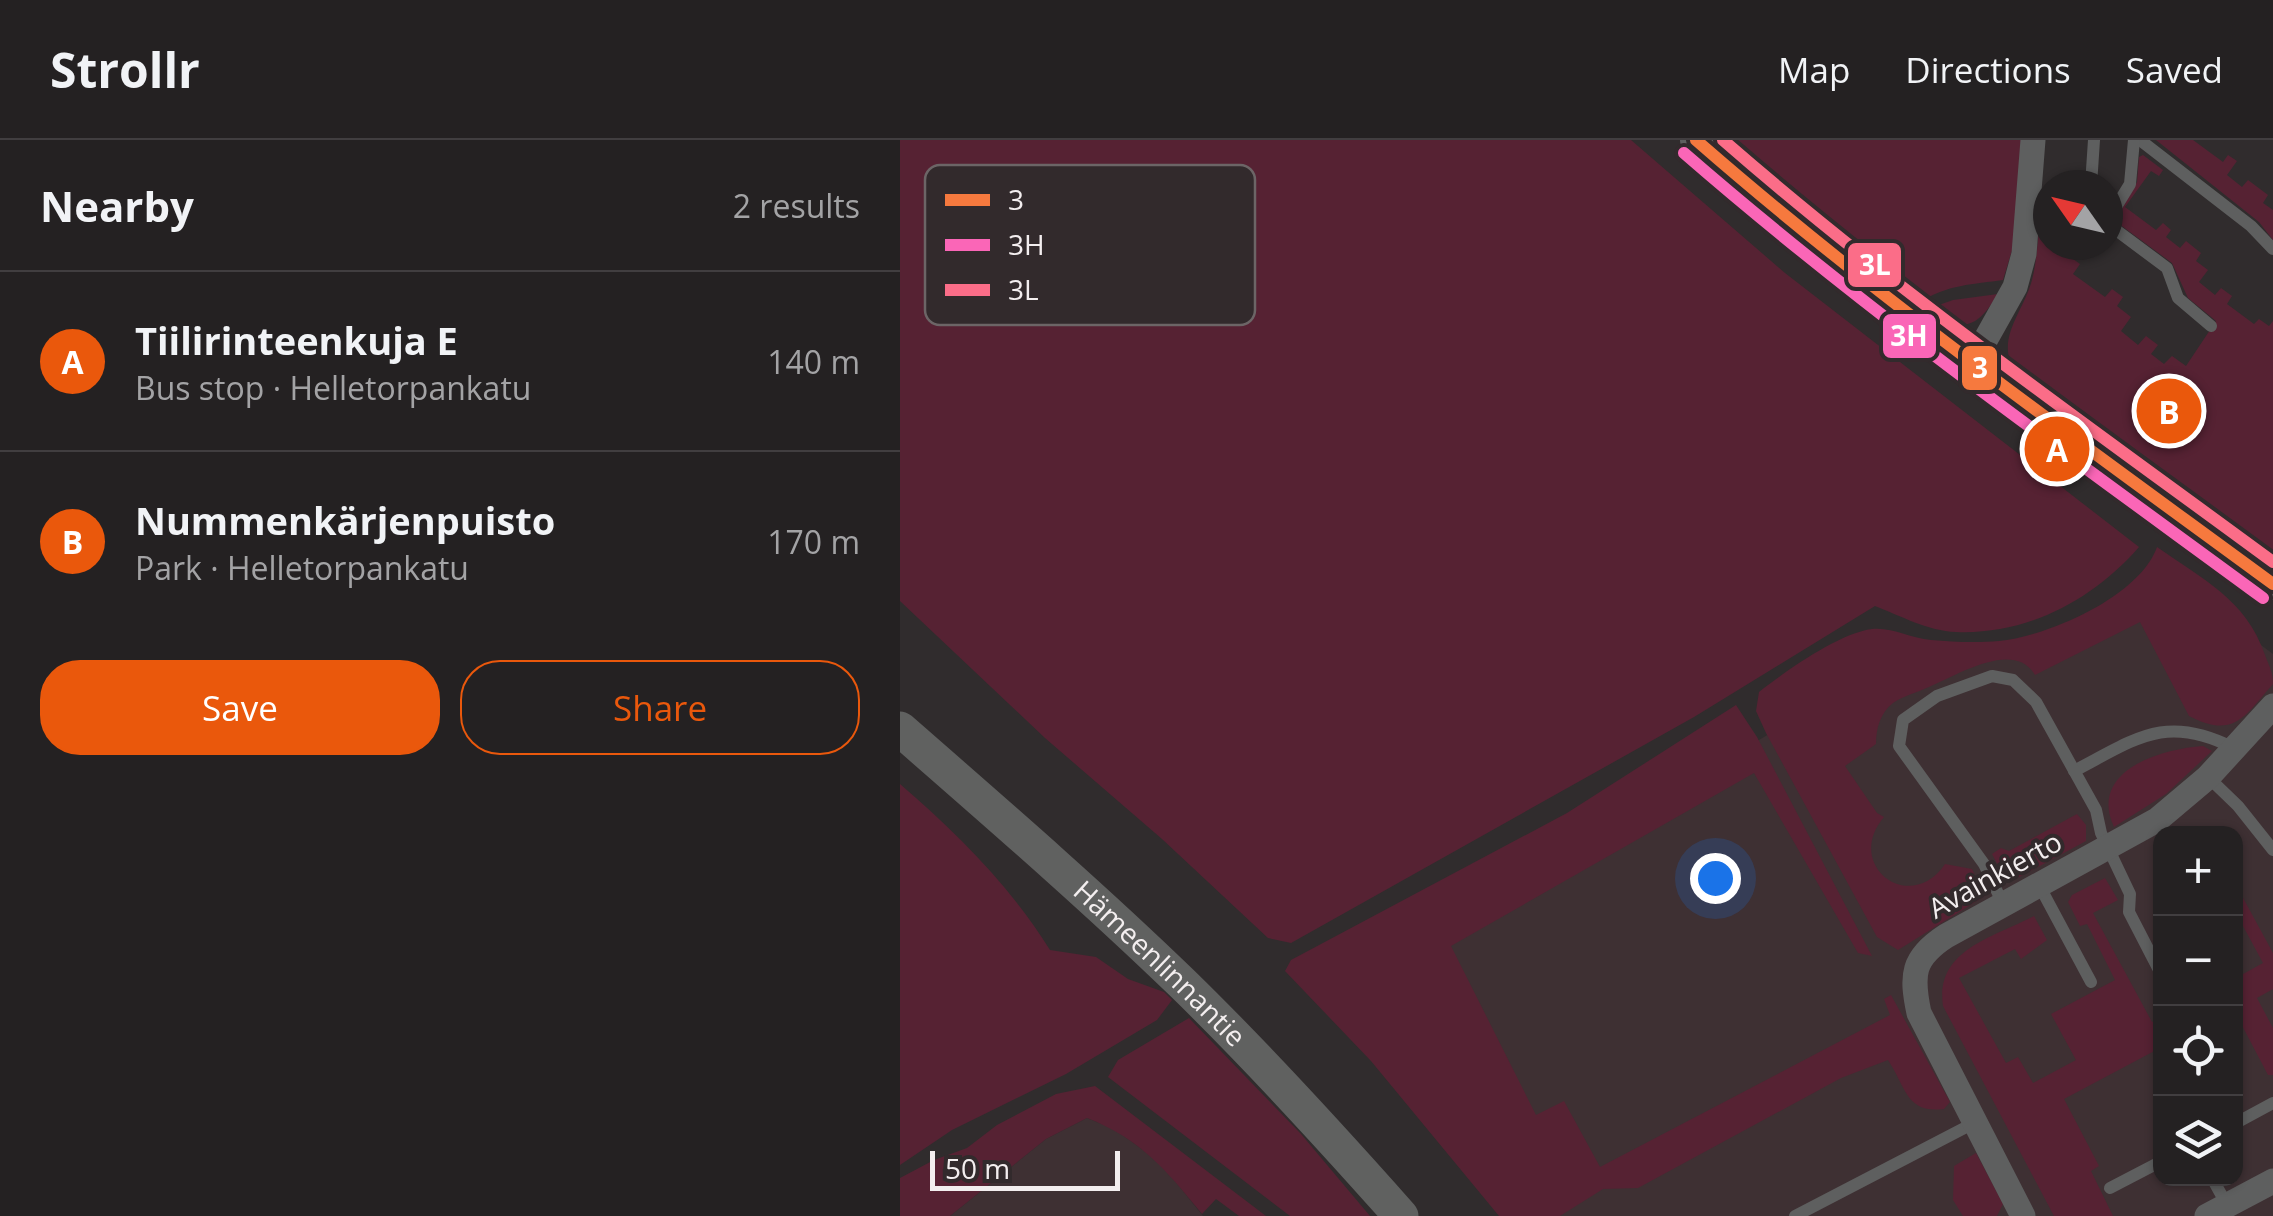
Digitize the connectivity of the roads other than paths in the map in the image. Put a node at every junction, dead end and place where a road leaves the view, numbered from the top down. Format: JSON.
{"nodes":[{"id":1,"x":1696,"y":140,"type":"edge"},
{"id":2,"x":2033,"y":140,"type":"edge"},
{"id":3,"x":2094,"y":140,"type":"edge"},
{"id":4,"x":2137,"y":140,"type":"edge"},
{"id":5,"x":2092,"y":170,"type":"edge"},
{"id":6,"x":2123,"y":196,"type":"edge"},
{"id":7,"x":2123,"y":234,"type":"edge"},
{"id":8,"x":2273,"y":249,"type":"edge"},
{"id":9,"x":2211,"y":326,"type":"dead end"},
{"id":10,"x":1973,"y":362,"type":"junction"},
{"id":11,"x":2273,"y":584,"type":"edge"},
{"id":12,"x":2273,"y":706,"type":"edge"},
{"id":13,"x":900,"y":729,"type":"edge"},
{"id":14,"x":2236,"y":749,"type":"junction"},
{"id":15,"x":2074,"y":771,"type":"junction"},
{"id":16,"x":2208,"y":777,"type":"junction"},
{"id":17,"x":2108,"y":846,"type":"junction"},
{"id":18,"x":2273,"y":850,"type":"edge"},
{"id":19,"x":2038,"y":884,"type":"junction"},
{"id":20,"x":2003,"y":904,"type":"junction"},
{"id":21,"x":2153,"y":958,"type":"edge"},
{"id":22,"x":2091,"y":982,"type":"dead end"},
{"id":23,"x":2273,"y":1103,"type":"edge"},
{"id":24,"x":2243,"y":1119,"type":"edge"},
{"id":25,"x":1974,"y":1123,"type":"junction"},
{"id":26,"x":2153,"y":1166,"type":"edge"},
{"id":27,"x":2273,"y":1181,"type":"edge"},
{"id":28,"x":2213,"y":1186,"type":"edge"},
{"id":29,"x":2110,"y":1188,"type":"dead end"},
{"id":30,"x":2217,"y":1211,"type":"edge"},
{"id":31,"x":1401,"y":1216,"type":"edge"},
{"id":32,"x":1794,"y":1216,"type":"edge"},
{"id":33,"x":2023,"y":1216,"type":"edge"}],
"edges":[{"from":1,"to":10,"type":"street"},
{"from":2,"to":10,"type":"street"},
{"from":3,"to":5,"type":"lane"},
{"from":4,"to":6,"type":"lane"},
{"from":4,"to":8,"type":"lane"},
{"from":7,"to":9,"type":"lane"},
{"from":10,"to":11,"type":"street"},
{"from":12,"to":14,"type":"street","name":"Avainkierto"},
{"from":13,"to":31,"type":"main road","name":"Hämeenlinnantie"},
{"from":14,"to":15,"type":"lane"},
{"from":14,"to":16,"type":"street","name":"Avainkierto"},
{"from":15,"to":17,"type":"lane"},
{"from":15,"to":20,"type":"lane"},
{"from":16,"to":17,"type":"street","name":"Avainkierto"},
{"from":16,"to":18,"type":"lane"},
{"from":17,"to":19,"type":"street","name":"Avainkierto"},
{"from":17,"to":21,"type":"lane"},
{"from":19,"to":20,"type":"street","name":"Avainkierto"},
{"from":19,"to":22,"type":"lane"},
{"from":20,"to":25,"type":"street","name":"Avainkierto"},
{"from":23,"to":24,"type":"lane"},
{"from":25,"to":32,"type":"lane"},
{"from":25,"to":33,"type":"street","name":"Avainkierto"},
{"from":26,"to":29,"type":"lane"},
{"from":27,"to":30,"type":"street"},
{"from":28,"to":30,"type":"lane"}]}
